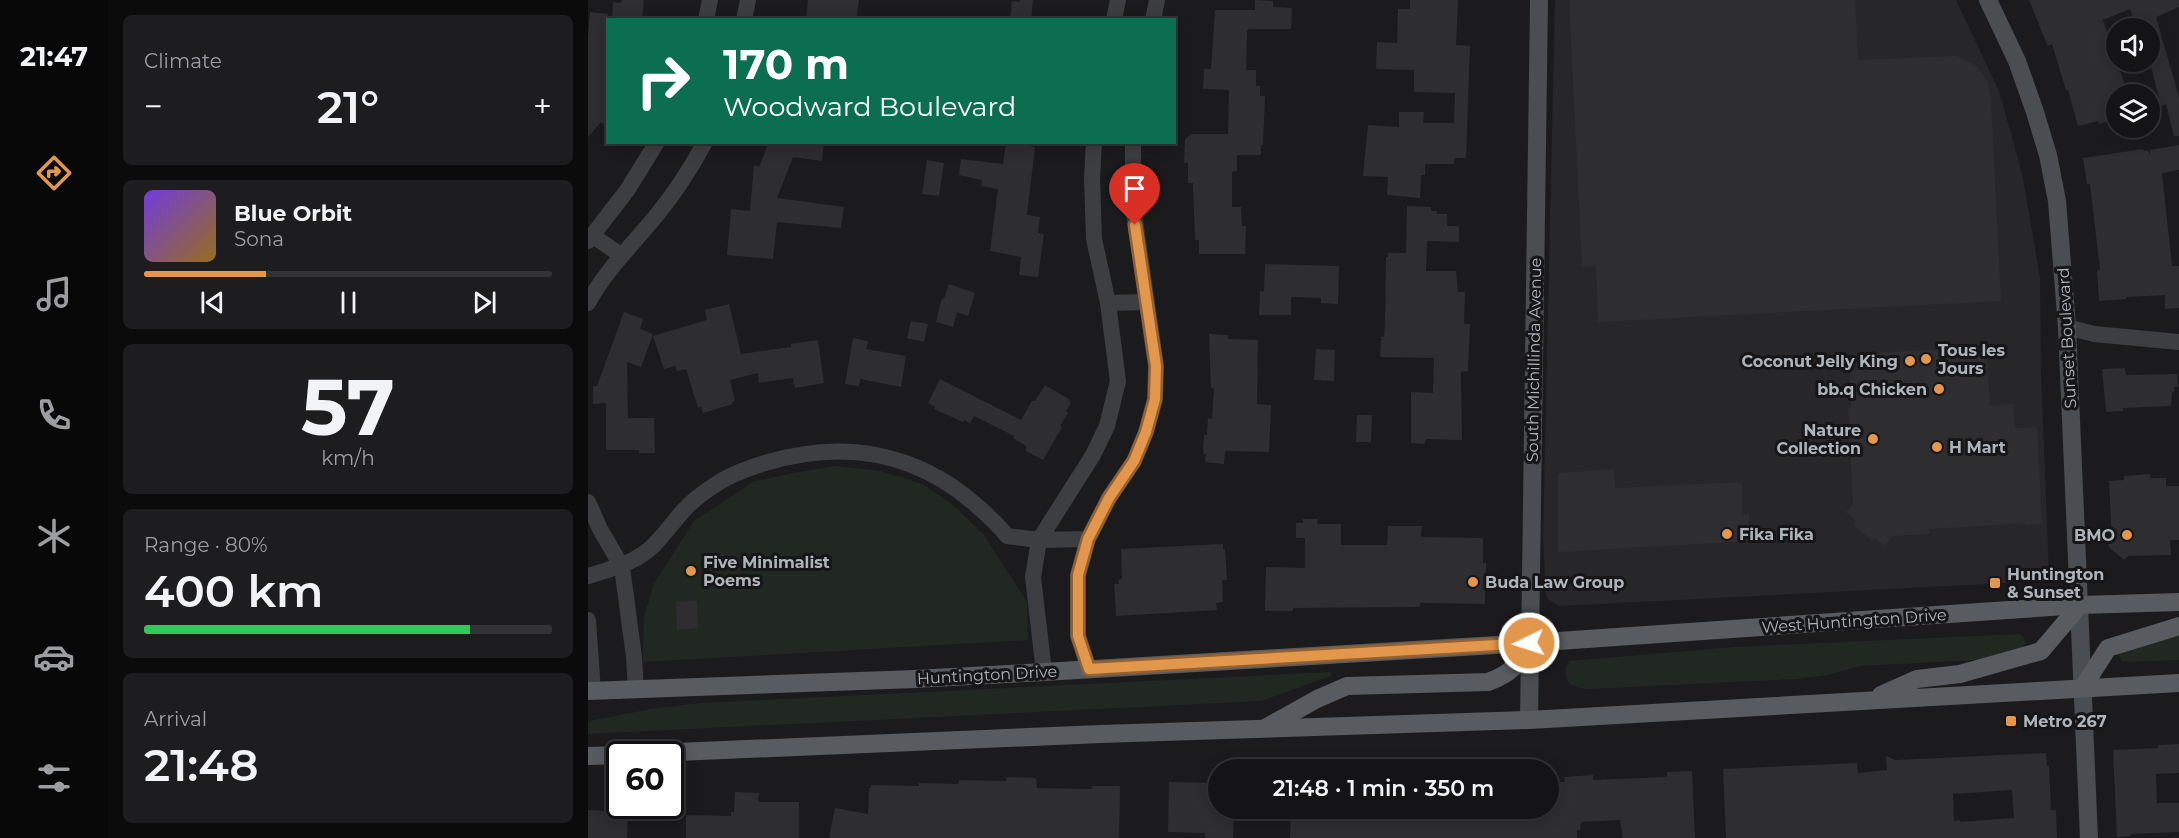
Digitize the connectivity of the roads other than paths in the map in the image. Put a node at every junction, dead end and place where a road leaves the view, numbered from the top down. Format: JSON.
{"nodes":[{"id":1,"x":710,"y":0,"type":"edge"},
{"id":2,"x":748,"y":0,"type":"edge"},
{"id":3,"x":1118,"y":0,"type":"edge"},
{"id":4,"x":1157,"y":0,"type":"edge"},
{"id":5,"x":1539,"y":0,"type":"edge"},
{"id":6,"x":1988,"y":0,"type":"edge"},
{"id":7,"x":706,"y":18,"type":"edge"},
{"id":8,"x":744,"y":18,"type":"edge"},
{"id":9,"x":1114,"y":18,"type":"edge"},
{"id":10,"x":1153,"y":18,"type":"edge"},
{"id":11,"x":656,"y":144,"type":"edge"},
{"id":12,"x":704,"y":144,"type":"edge"},
{"id":13,"x":1094,"y":144,"type":"edge"},
{"id":14,"x":1133,"y":144,"type":"edge"},
{"id":15,"x":590,"y":238,"type":"edge"},
{"id":16,"x":621,"y":255,"type":"junction"},
{"id":17,"x":1146,"y":302,"type":"junction"},
{"id":18,"x":588,"y":303,"type":"edge"},
{"id":19,"x":1108,"y":303,"type":"junction"},
{"id":20,"x":2067,"y":327,"type":"junction"},
{"id":21,"x":2179,"y":342,"type":"edge"},
{"id":22,"x":588,"y":502,"type":"edge"},
{"id":23,"x":1088,"y":539,"type":"junction"},
{"id":24,"x":1039,"y":540,"type":"junction"},
{"id":25,"x":622,"y":567,"type":"junction"},
{"id":26,"x":588,"y":576,"type":"edge"},
{"id":27,"x":2179,"y":602,"type":"edge"},
{"id":28,"x":2080,"y":605,"type":"junction"},
{"id":29,"x":588,"y":620,"type":"edge"},
{"id":30,"x":2179,"y":626,"type":"edge"},
{"id":31,"x":1529,"y":643,"type":"junction"},
{"id":32,"x":1089,"y":669,"type":"junction"},
{"id":33,"x":1044,"y":672,"type":"junction"},
{"id":34,"x":2179,"y":683,"type":"edge"},
{"id":35,"x":2083,"y":687,"type":"junction"},
{"id":36,"x":636,"y":689,"type":"junction"},
{"id":37,"x":591,"y":691,"type":"edge"},
{"id":38,"x":1868,"y":700,"type":"junction"},
{"id":39,"x":1529,"y":720,"type":"junction"},
{"id":40,"x":1262,"y":729,"type":"junction"},
{"id":41,"x":684,"y":752,"type":"edge"},
{"id":42,"x":606,"y":755,"type":"edge"},
{"id":43,"x":588,"y":756,"type":"edge"},
{"id":44,"x":2089,"y":838,"type":"edge"}],
"edges":[{"from":1,"to":7,"type":"street"},
{"from":2,"to":8,"type":"street"},
{"from":3,"to":9,"type":"street"},
{"from":4,"to":10,"type":"street"},
{"from":5,"to":31,"type":"main road","name":"South Michillinda Avenue"},
{"from":6,"to":20,"type":"main road","name":"Sunset Boulevard"},
{"from":11,"to":15,"type":"street"},
{"from":12,"to":16,"type":"street"},
{"from":13,"to":19,"type":"street"},
{"from":14,"to":17,"type":"street"},
{"from":15,"to":16,"type":"street"},
{"from":16,"to":18,"type":"street"},
{"from":17,"to":19,"type":"street"},
{"from":17,"to":23,"type":"street"},
{"from":19,"to":24,"type":"street"},
{"from":20,"to":21,"type":"street"},
{"from":20,"to":28,"type":"main road","name":"Sunset Boulevard"},
{"from":22,"to":25,"type":"street"},
{"from":23,"to":24,"type":"street"},
{"from":23,"to":32,"type":"street"},
{"from":24,"to":25,"type":"street"},
{"from":24,"to":33,"type":"street"},
{"from":25,"to":26,"type":"street"},
{"from":25,"to":36,"type":"street"},
{"from":27,"to":28,"type":"main road","name":"West Huntington Drive"},
{"from":28,"to":31,"type":"main road","name":"West Huntington Drive"},
{"from":28,"to":35,"type":"main road","name":"Sunset Boulevard"},
{"from":28,"to":38,"type":"main road"},
{"from":29,"to":37,"type":"street"},
{"from":30,"to":35,"type":"main road"},
{"from":31,"to":32,"type":"main road","name":"Huntington Drive"},
{"from":31,"to":39,"type":"main road","name":"South Michillinda Avenue"},
{"from":31,"to":40,"type":"main road"},
{"from":32,"to":33,"type":"main road","name":"Huntington Drive"},
{"from":33,"to":36,"type":"main road","name":"Huntington Drive"},
{"from":34,"to":35,"type":"main road"},
{"from":35,"to":38,"type":"main road"},
{"from":35,"to":44,"type":"main road","name":"Sunset Boulevard"},
{"from":36,"to":37,"type":"main road","name":"Huntington Drive"},
{"from":38,"to":39,"type":"main road"},
{"from":39,"to":40,"type":"main road"},
{"from":40,"to":41,"type":"main road"},
{"from":42,"to":43,"type":"main road"}]}
